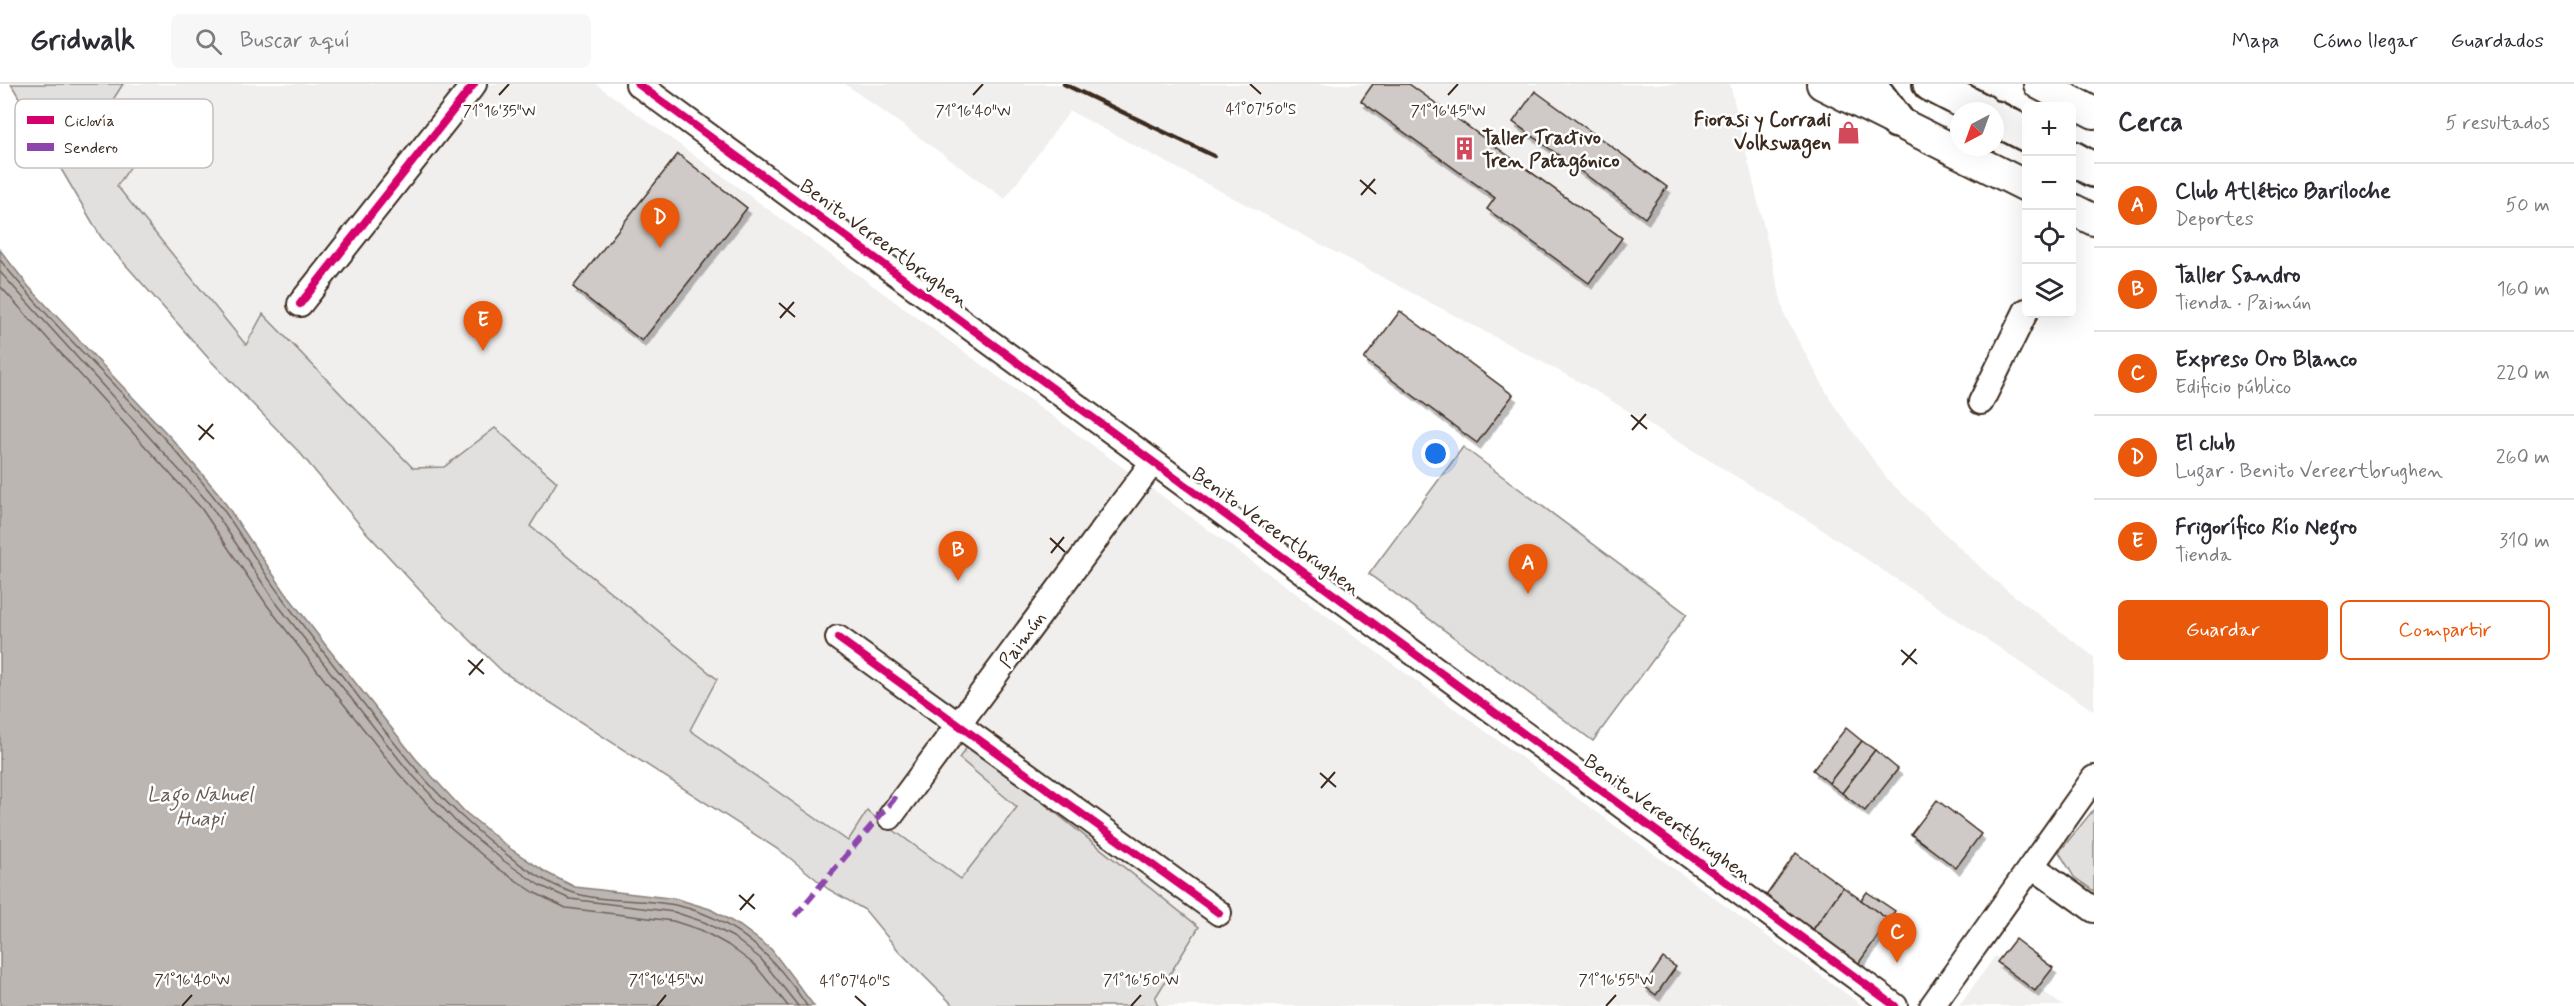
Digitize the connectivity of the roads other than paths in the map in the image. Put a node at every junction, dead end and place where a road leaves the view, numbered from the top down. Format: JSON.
{"nodes":[{"id":1,"x":474,"y":84,"type":"edge"},
{"id":2,"x":638,"y":84,"type":"edge"},
{"id":3,"x":1822,"y":84,"type":"edge"},
{"id":4,"x":1869,"y":84,"type":"edge"},
{"id":5,"x":1930,"y":84,"type":"edge"},
{"id":6,"x":2039,"y":84,"type":"edge"},
{"id":7,"x":1965,"y":102,"type":"edge"},
{"id":8,"x":2094,"y":113,"type":"edge"},
{"id":9,"x":1897,"y":121,"type":"junction"},
{"id":10,"x":2004,"y":123,"type":"edge"},
{"id":11,"x":2022,"y":132,"type":"edge"},
{"id":12,"x":2076,"y":160,"type":"edge"},
{"id":13,"x":2094,"y":170,"type":"edge"},
{"id":14,"x":2022,"y":184,"type":"edge"},
{"id":15,"x":300,"y":304,"type":"dead end"},
{"id":16,"x":2023,"y":318,"type":"edge"},
{"id":17,"x":1981,"y":402,"type":"dead end"},
{"id":18,"x":1153,"y":462,"type":"junction"},
{"id":19,"x":838,"y":638,"type":"dead end"},
{"id":20,"x":960,"y":726,"type":"junction"},
{"id":21,"x":2094,"y":778,"type":"edge"},
{"id":22,"x":890,"y":817,"type":"dead end"},
{"id":23,"x":2032,"y":866,"type":"junction"},
{"id":24,"x":2094,"y":910,"type":"edge"},
{"id":25,"x":1220,"y":913,"type":"dead end"},
{"id":26,"x":1895,"y":1006,"type":"edge"},
{"id":27,"x":1932,"y":1006,"type":"edge"}],
"edges":[{"from":1,"to":15,"type":"street"},
{"from":2,"to":18,"type":"street","name":"Benito Vereertbrughen"},
{"from":3,"to":9,"type":"street"},
{"from":4,"to":9,"type":"main road"},
{"from":5,"to":7,"type":"main road"},
{"from":6,"to":8,"type":"street"},
{"from":9,"to":14,"type":"street"},
{"from":10,"to":11,"type":"main road"},
{"from":12,"to":13,"type":"main road"},
{"from":16,"to":17,"type":"street"},
{"from":18,"to":20,"type":"street","name":"Paimún"},
{"from":18,"to":26,"type":"street","name":"Benito Vereertbrughen"},
{"from":19,"to":20,"type":"street"},
{"from":20,"to":22,"type":"street","name":"Paimún"},
{"from":20,"to":25,"type":"street"},
{"from":21,"to":23,"type":"street"},
{"from":23,"to":24,"type":"street"},
{"from":23,"to":27,"type":"street"}]}
